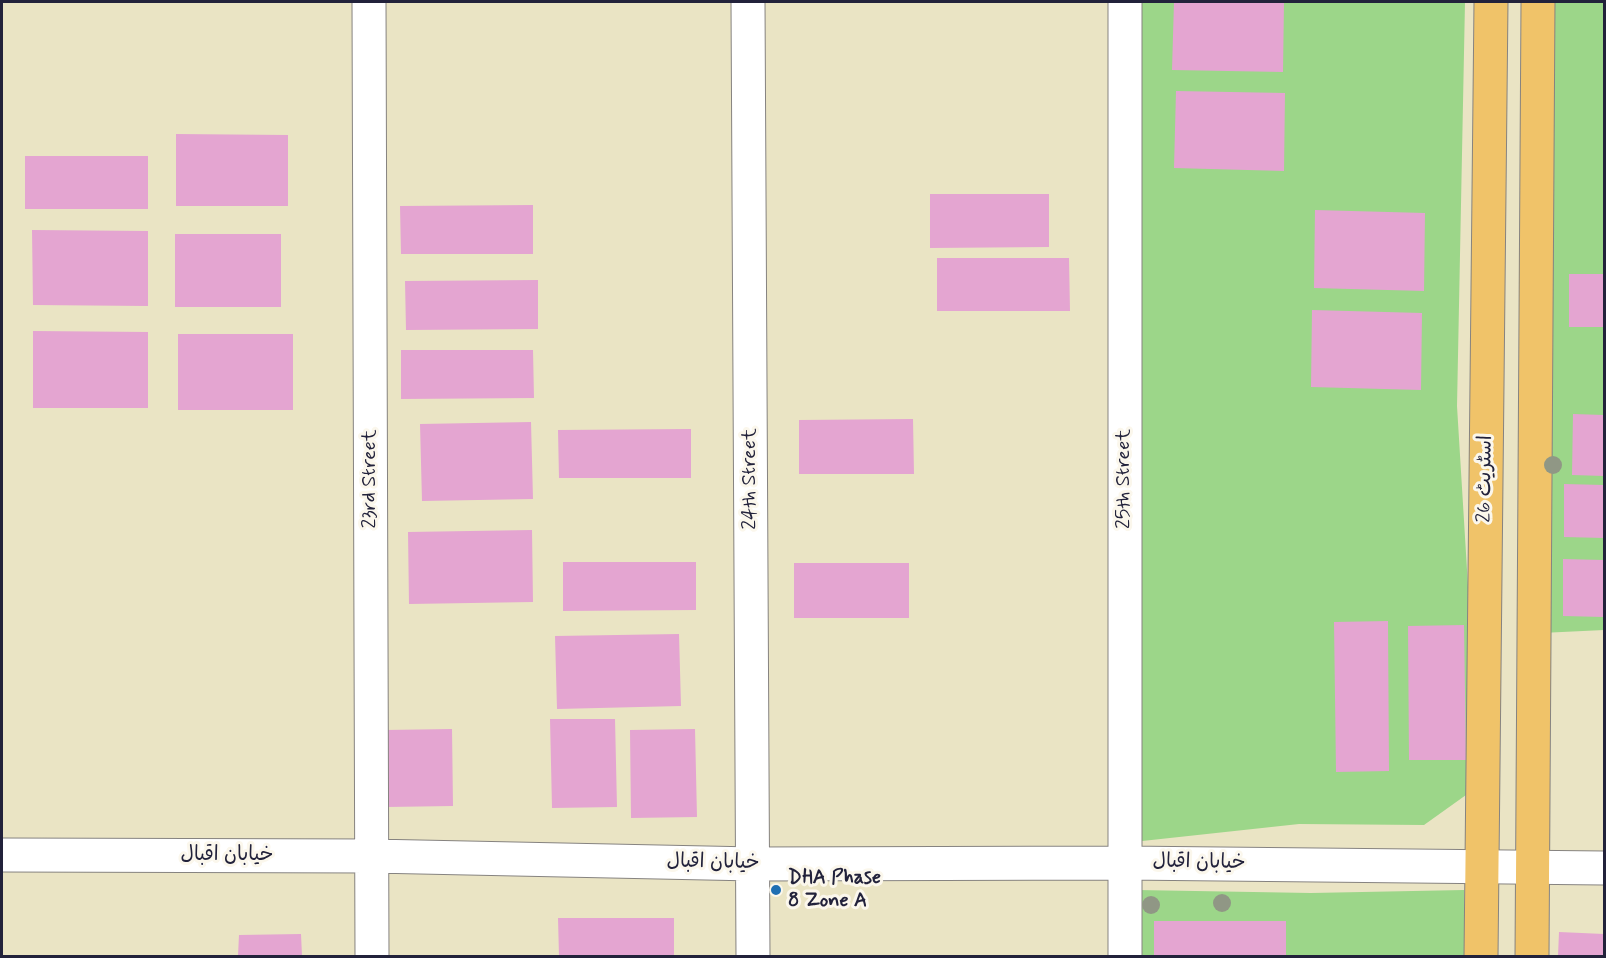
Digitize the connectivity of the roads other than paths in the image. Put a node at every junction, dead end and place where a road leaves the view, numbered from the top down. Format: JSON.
{"nodes":[{"id":1,"x":369,"y":2,"type":"edge"},
{"id":2,"x":748,"y":2,"type":"edge"},
{"id":3,"x":1125,"y":2,"type":"edge"},
{"id":4,"x":1491,"y":2,"type":"edge"},
{"id":5,"x":1538,"y":2,"type":"edge"},
{"id":6,"x":2,"y":855,"type":"edge"},
{"id":7,"x":372,"y":856,"type":"junction"},
{"id":8,"x":1125,"y":862,"type":"junction"},
{"id":9,"x":754,"y":864,"type":"junction"},
{"id":10,"x":1481,"y":866,"type":"junction"},
{"id":11,"x":1532,"y":868,"type":"junction"},
{"id":12,"x":1605,"y":868,"type":"edge"},
{"id":13,"x":372,"y":957,"type":"edge"},
{"id":14,"x":753,"y":957,"type":"edge"},
{"id":15,"x":1125,"y":957,"type":"edge"},
{"id":16,"x":1481,"y":957,"type":"edge"},
{"id":17,"x":1532,"y":957,"type":"edge"}],
"edges":[{"from":1,"to":7,"type":"street","name":"23rd Street"},
{"from":2,"to":9,"type":"street","name":"24th Street"},
{"from":3,"to":8,"type":"street","name":"25th Street"},
{"from":4,"to":10,"type":"main road","name":"اسٹریٹ 26"},
{"from":5,"to":11,"type":"main road"},
{"from":6,"to":7,"type":"street","name":"خیابان اقبال"},
{"from":7,"to":9,"type":"street","name":"خیابان اقبال"},
{"from":7,"to":13,"type":"street","name":"23rd Street"},
{"from":8,"to":9,"type":"street","name":"خیابان اقبال"},
{"from":8,"to":10,"type":"street","name":"خیابان اقبال"},
{"from":8,"to":15,"type":"street","name":"25th Street"},
{"from":9,"to":14,"type":"street","name":"24th Street"},
{"from":10,"to":11,"type":"street","name":"خیابان اقبال"},
{"from":10,"to":16,"type":"main road","name":"اسٹریٹ 26"},
{"from":11,"to":12,"type":"street","name":"خیابان اقبال"},
{"from":11,"to":17,"type":"main road"}]}
